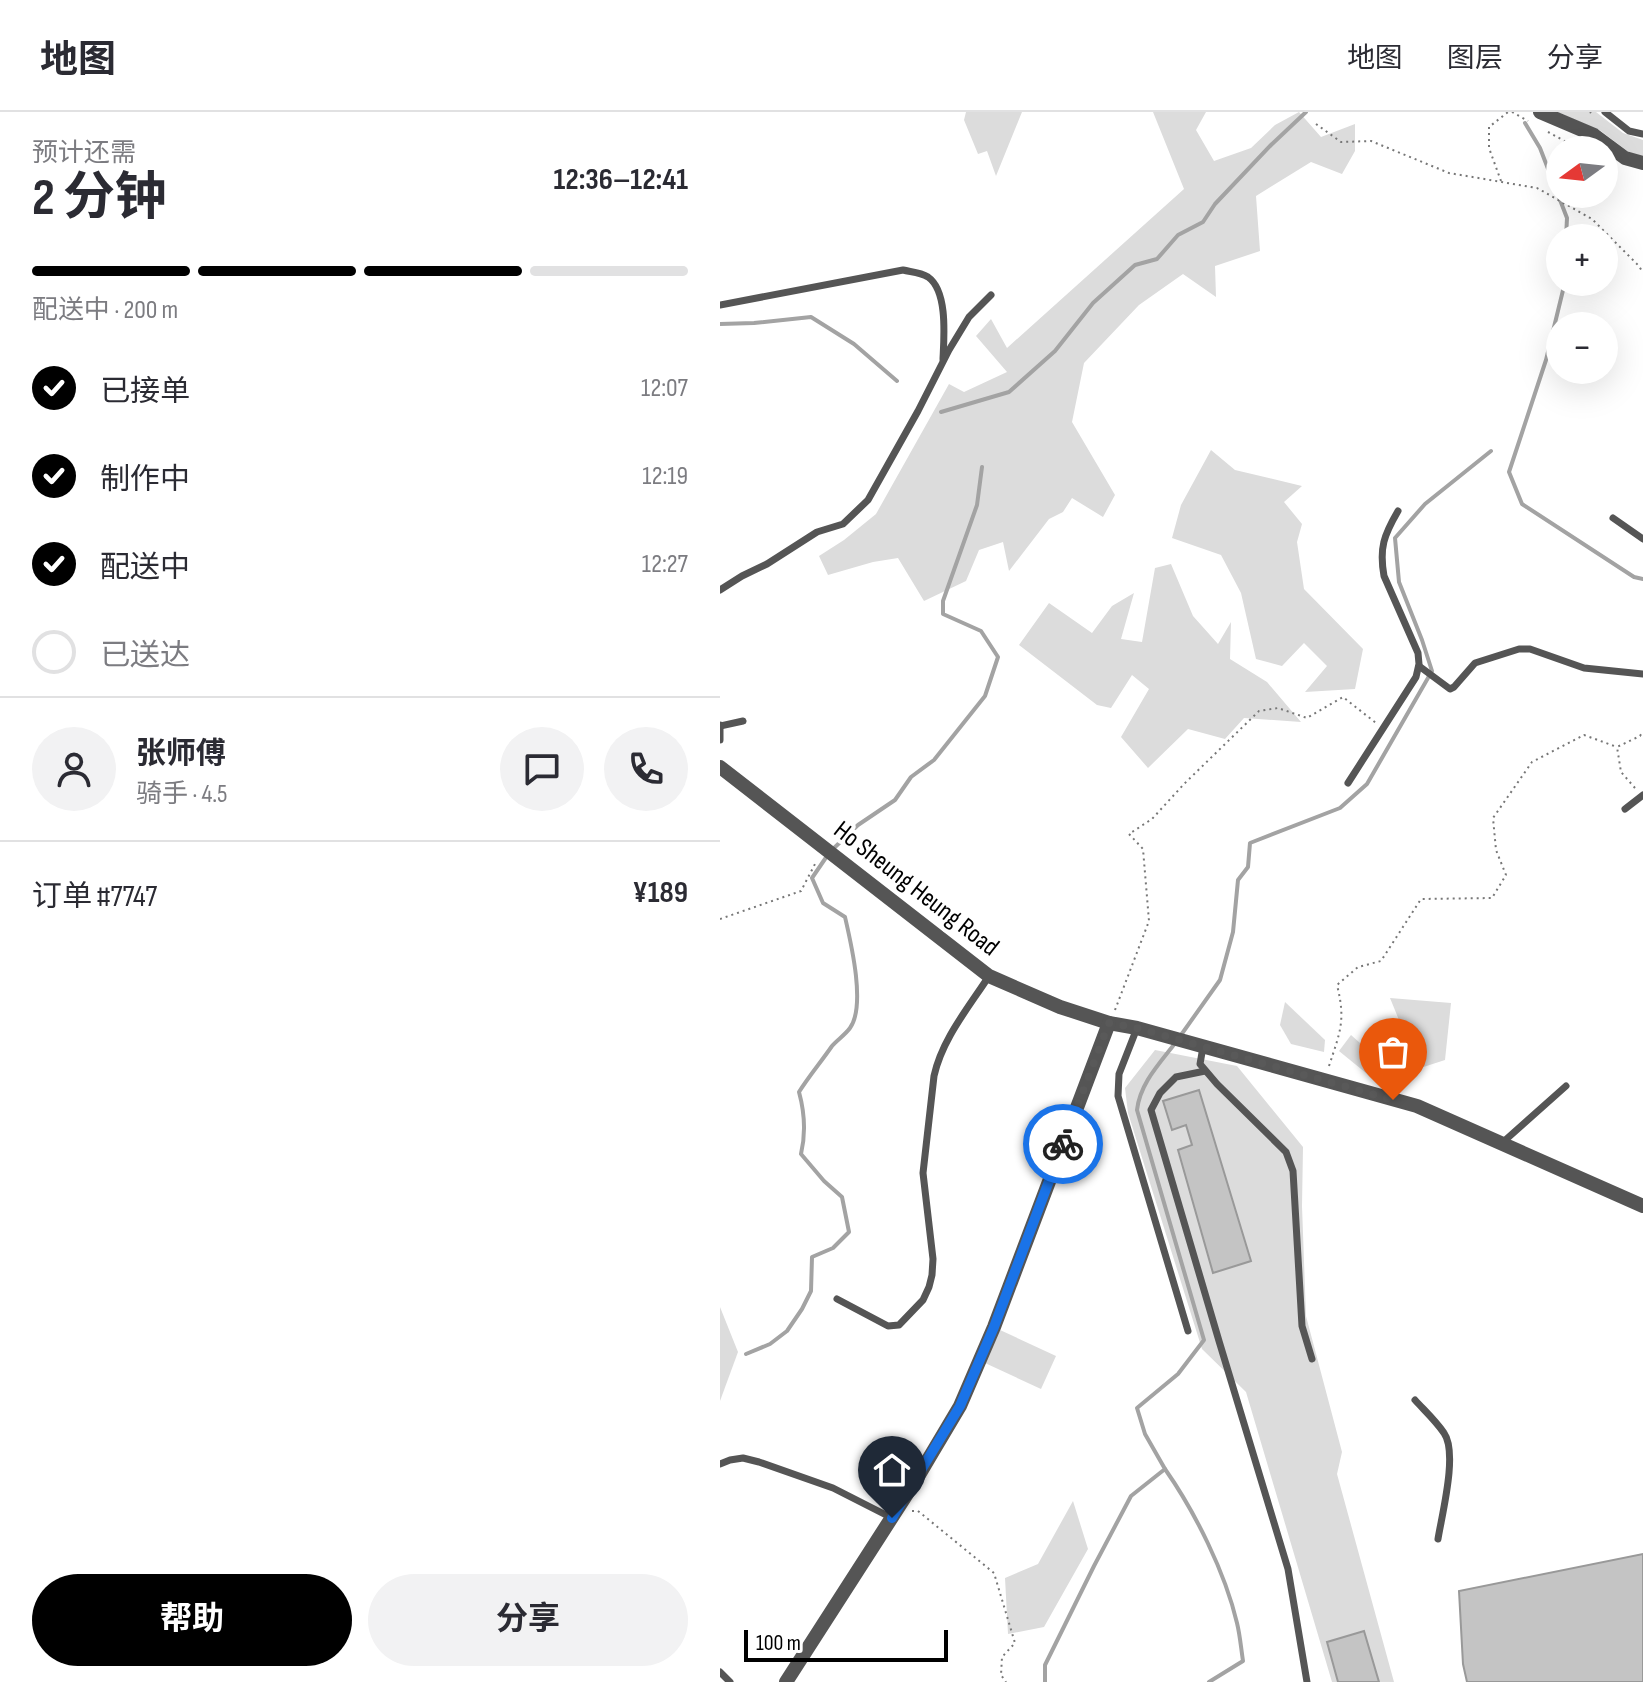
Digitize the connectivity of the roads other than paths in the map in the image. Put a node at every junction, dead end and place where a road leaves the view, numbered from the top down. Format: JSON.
{"nodes":[{"id":1,"x":1540,"y":112,"type":"edge"},
{"id":2,"x":1605,"y":112,"type":"edge"},
{"id":3,"x":1643,"y":134,"type":"edge"},
{"id":4,"x":1643,"y":163,"type":"edge"},
{"id":5,"x":991,"y":295,"type":"dead end"},
{"id":6,"x":720,"y":305,"type":"edge"},
{"id":7,"x":943,"y":361,"type":"junction"},
{"id":8,"x":1398,"y":511,"type":"dead end"},
{"id":9,"x":1613,"y":518,"type":"dead end"},
{"id":10,"x":1643,"y":539,"type":"edge"},
{"id":11,"x":720,"y":590,"type":"edge"},
{"id":12,"x":1419,"y":666,"type":"junction"},
{"id":13,"x":1643,"y":674,"type":"edge"},
{"id":14,"x":743,"y":721,"type":"dead end"},
{"id":15,"x":720,"y":726,"type":"edge"},
{"id":16,"x":720,"y":740,"type":"edge"},
{"id":17,"x":720,"y":767,"type":"edge"},
{"id":18,"x":1348,"y":783,"type":"dead end"},
{"id":19,"x":1642,"y":795,"type":"edge"},
{"id":20,"x":1625,"y":809,"type":"dead end"},
{"id":21,"x":989,"y":976,"type":"junction"},
{"id":22,"x":1109,"y":1023,"type":"junction"},
{"id":23,"x":1137,"y":1028,"type":"junction"},
{"id":24,"x":1203,"y":1047,"type":"junction"},
{"id":25,"x":1205,"y":1071,"type":"junction"},
{"id":26,"x":1566,"y":1086,"type":"dead end"},
{"id":27,"x":1502,"y":1143,"type":"junction"},
{"id":28,"x":1643,"y":1206,"type":"edge"},
{"id":29,"x":837,"y":1299,"type":"dead end"},
{"id":30,"x":1188,"y":1331,"type":"dead end"},
{"id":31,"x":1312,"y":1359,"type":"dead end"},
{"id":32,"x":1415,"y":1400,"type":"dead end"},
{"id":33,"x":720,"y":1464,"type":"edge"},
{"id":34,"x":894,"y":1515,"type":"junction"},
{"id":35,"x":1438,"y":1539,"type":"dead end"},
{"id":36,"x":720,"y":1672,"type":"edge"},
{"id":37,"x":730,"y":1682,"type":"edge"},
{"id":38,"x":786,"y":1682,"type":"edge"},
{"id":39,"x":1307,"y":1682,"type":"edge"}],
"edges":[{"from":1,"to":4,"type":"street"},
{"from":2,"to":3,"type":"lane"},
{"from":5,"to":7,"type":"lane"},
{"from":6,"to":7,"type":"lane"},
{"from":7,"to":11,"type":"lane"},
{"from":8,"to":12,"type":"lane"},
{"from":9,"to":10,"type":"lane"},
{"from":12,"to":13,"type":"lane"},
{"from":12,"to":18,"type":"lane"},
{"from":14,"to":15,"type":"lane"},
{"from":15,"to":16,"type":"lane"},
{"from":17,"to":21,"type":"street","name":"Ho Sheung Heung Road"},
{"from":19,"to":20,"type":"lane"},
{"from":21,"to":22,"type":"street","name":"Ho Sheung Heung Road"},
{"from":21,"to":29,"type":"lane"},
{"from":22,"to":23,"type":"street","name":"Ho Sheung Heung Road"},
{"from":22,"to":34,"type":"street"},
{"from":23,"to":24,"type":"street","name":"Ho Sheung Heung Road"},
{"from":23,"to":30,"type":"lane"},
{"from":24,"to":25,"type":"lane"},
{"from":24,"to":27,"type":"street","name":"Ho Sheung Heung Road"},
{"from":25,"to":31,"type":"lane"},
{"from":25,"to":39,"type":"lane"},
{"from":26,"to":27,"type":"lane"},
{"from":27,"to":28,"type":"street","name":"Ho Sheung Heung Road"},
{"from":32,"to":35,"type":"lane"},
{"from":33,"to":34,"type":"lane"},
{"from":34,"to":38,"type":"street"},
{"from":36,"to":37,"type":"lane"}]}
